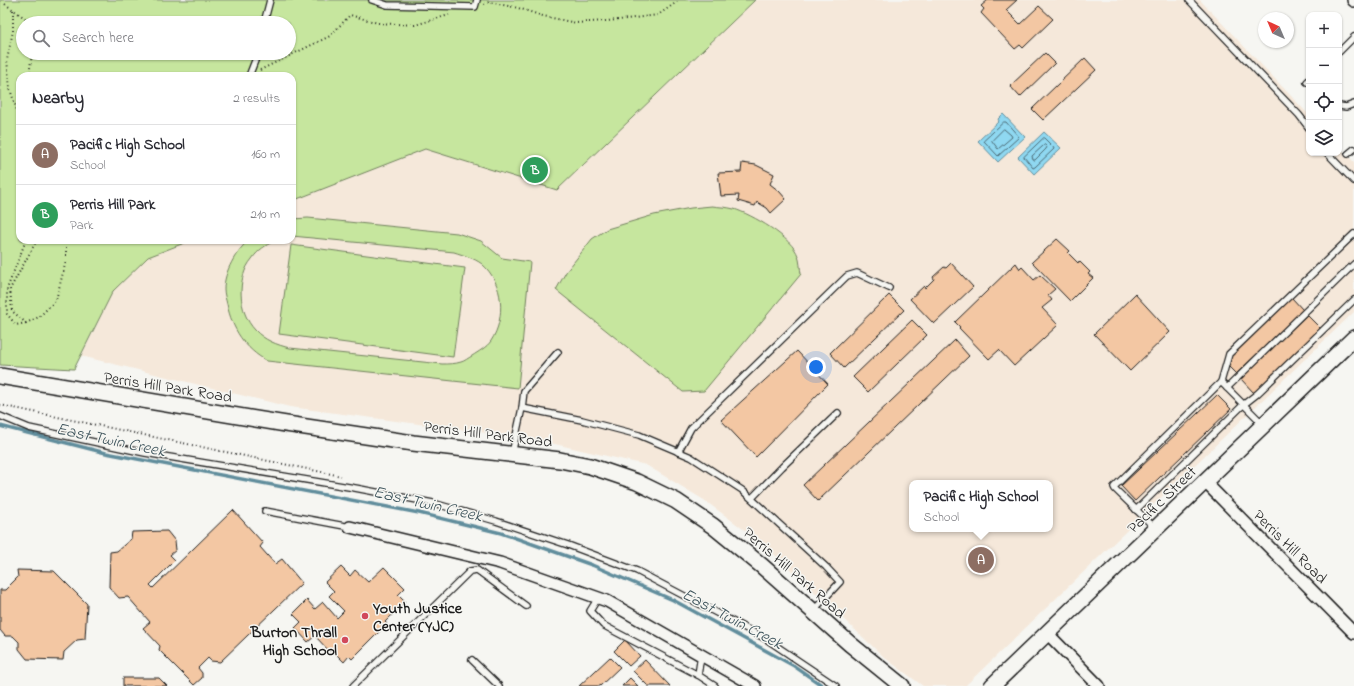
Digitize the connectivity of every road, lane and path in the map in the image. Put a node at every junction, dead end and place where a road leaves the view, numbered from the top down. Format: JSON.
{"nodes":[{"id":1,"x":270,"y":0,"type":"edge"},
{"id":2,"x":372,"y":0,"type":"edge"},
{"id":3,"x":477,"y":0,"type":"edge"},
{"id":4,"x":680,"y":0,"type":"edge"},
{"id":5,"x":1189,"y":0,"type":"edge"},
{"id":6,"x":5,"y":4,"type":"dead end"},
{"id":7,"x":475,"y":7,"type":"junction"},
{"id":8,"x":13,"y":10,"type":"junction"},
{"id":9,"x":452,"y":14,"type":"dead end"},
{"id":10,"x":22,"y":16,"type":"edge"},
{"id":11,"x":266,"y":16,"type":"edge"},
{"id":12,"x":1354,"y":37,"type":"edge"},
{"id":13,"x":1342,"y":49,"type":"edge"},
{"id":14,"x":296,"y":52,"type":"edge"},
{"id":15,"x":31,"y":60,"type":"edge"},
{"id":16,"x":255,"y":60,"type":"edge"},
{"id":17,"x":280,"y":60,"type":"edge"},
{"id":18,"x":30,"y":72,"type":"edge"},
{"id":19,"x":251,"y":72,"type":"edge"},
{"id":20,"x":259,"y":72,"type":"edge"},
{"id":21,"x":1354,"y":104,"type":"edge"},
{"id":22,"x":1342,"y":106,"type":"edge"},
{"id":23,"x":16,"y":108,"type":"edge"},
{"id":24,"x":1306,"y":124,"type":"edge"},
{"id":25,"x":1354,"y":149,"type":"edge"},
{"id":26,"x":1348,"y":154,"type":"dead end"},
{"id":27,"x":1330,"y":156,"type":"edge"},
{"id":28,"x":1354,"y":181,"type":"edge"},
{"id":29,"x":1354,"y":234,"type":"edge"},
{"id":30,"x":24,"y":244,"type":"edge"},
{"id":31,"x":35,"y":244,"type":"edge"},
{"id":32,"x":66,"y":244,"type":"edge"},
{"id":33,"x":1354,"y":264,"type":"edge"},
{"id":34,"x":889,"y":288,"type":"dead end"},
{"id":35,"x":1354,"y":300,"type":"edge"},
{"id":36,"x":26,"y":323,"type":"junction"},
{"id":37,"x":1354,"y":338,"type":"edge"},
{"id":38,"x":558,"y":352,"type":"dead end"},
{"id":39,"x":0,"y":376,"type":"edge"},
{"id":40,"x":1221,"y":382,"type":"junction"},
{"id":41,"x":1227,"y":388,"type":"junction"},
{"id":42,"x":0,"y":405,"type":"edge"},
{"id":43,"x":1243,"y":405,"type":"junction"},
{"id":44,"x":522,"y":408,"type":"junction"},
{"id":45,"x":838,"y":414,"type":"dead end"},
{"id":46,"x":0,"y":416,"type":"edge"},
{"id":47,"x":1263,"y":425,"type":"junction"},
{"id":48,"x":678,"y":452,"type":"junction"},
{"id":49,"x":512,"y":454,"type":"junction"},
{"id":50,"x":348,"y":478,"type":"dead end"},
{"id":51,"x":1205,"y":482,"type":"junction"},
{"id":52,"x":752,"y":498,"type":"junction"},
{"id":53,"x":1136,"y":510,"type":"junction"},
{"id":54,"x":265,"y":511,"type":"dead end"},
{"id":55,"x":350,"y":527,"type":"joint"},
{"id":56,"x":1156,"y":529,"type":"junction"},
{"id":57,"x":598,"y":598,"type":"junction"},
{"id":58,"x":526,"y":606,"type":"dead end"},
{"id":59,"x":813,"y":611,"type":"junction"},
{"id":60,"x":1047,"y":633,"type":"junction"},
{"id":61,"x":1354,"y":633,"type":"edge"},
{"id":62,"x":701,"y":655,"type":"junction"},
{"id":63,"x":472,"y":660,"type":"dead end"},
{"id":64,"x":698,"y":675,"type":"junction"},
{"id":65,"x":497,"y":684,"type":"edge"},
{"id":66,"x":353,"y":686,"type":"edge"},
{"id":67,"x":715,"y":686,"type":"edge"},
{"id":68,"x":755,"y":686,"type":"edge"},
{"id":69,"x":836,"y":686,"type":"edge"},
{"id":70,"x":902,"y":686,"type":"edge"},
{"id":71,"x":992,"y":686,"type":"edge"},
{"id":72,"x":1099,"y":686,"type":"edge"}],
"edges":[{"from":1,"to":11,"type":"lane"},
{"from":2,"to":7,"type":"lane"},
{"from":3,"to":7,"type":"lane"},
{"from":4,"to":7,"type":"path"},
{"from":5,"to":24,"type":"lane"},
{"from":6,"to":8,"type":"path"},
{"from":8,"to":10,"type":"path"},
{"from":8,"to":23,"type":"path"},
{"from":9,"to":14,"type":"path"},
{"from":12,"to":13,"type":"lane"},
{"from":15,"to":18,"type":"path"},
{"from":16,"to":19,"type":"lane"},
{"from":17,"to":20,"type":"path"},
{"from":21,"to":22,"type":"lane"},
{"from":25,"to":26,"type":"lane"},
{"from":27,"to":28,"type":"lane"},
{"from":29,"to":40,"type":"lane"},
{"from":30,"to":36,"type":"path"},
{"from":31,"to":36,"type":"path"},
{"from":32,"to":36,"type":"path"},
{"from":33,"to":41,"type":"lane"},
{"from":34,"to":48,"type":"lane"},
{"from":35,"to":43,"type":"lane"},
{"from":37,"to":47,"type":"street","name":"Pacific Street"},
{"from":38,"to":44,"type":"lane"},
{"from":39,"to":49,"type":"street","name":"Perris Hill Park Road"},
{"from":40,"to":41,"type":"lane"},
{"from":40,"to":53,"type":"lane"},
{"from":41,"to":43,"type":"lane"},
{"from":42,"to":50,"type":"path"},
{"from":43,"to":47,"type":"lane"},
{"from":43,"to":53,"type":"lane"},
{"from":44,"to":48,"type":"lane"},
{"from":44,"to":49,"type":"lane"},
{"from":45,"to":52,"type":"lane"},
{"from":46,"to":69,"type":"lane"},
{"from":47,"to":51,"type":"street","name":"Pacific Street"},
{"from":48,"to":52,"type":"lane"},
{"from":49,"to":59,"type":"street","name":"Perris Hill Park Road"},
{"from":51,"to":56,"type":"street","name":"Pacific Street"},
{"from":51,"to":61,"type":"street","name":"Perris Hill Road"},
{"from":52,"to":59,"type":"lane"},
{"from":53,"to":56,"type":"lane"},
{"from":54,"to":55,"type":"lane"},
{"from":55,"to":57,"type":"street"},
{"from":56,"to":60,"type":"street","name":"Pacific Street"},
{"from":57,"to":62,"type":"street"},
{"from":57,"to":64,"type":"lane"},
{"from":58,"to":66,"type":"lane"},
{"from":59,"to":70,"type":"street","name":"Perris Hill Park Road"},
{"from":60,"to":71,"type":"street","name":"Pacific Street"},
{"from":60,"to":72,"type":"street"},
{"from":62,"to":64,"type":"lane"},
{"from":62,"to":68,"type":"street"},
{"from":63,"to":65,"type":"lane"},
{"from":64,"to":67,"type":"lane"}]}
